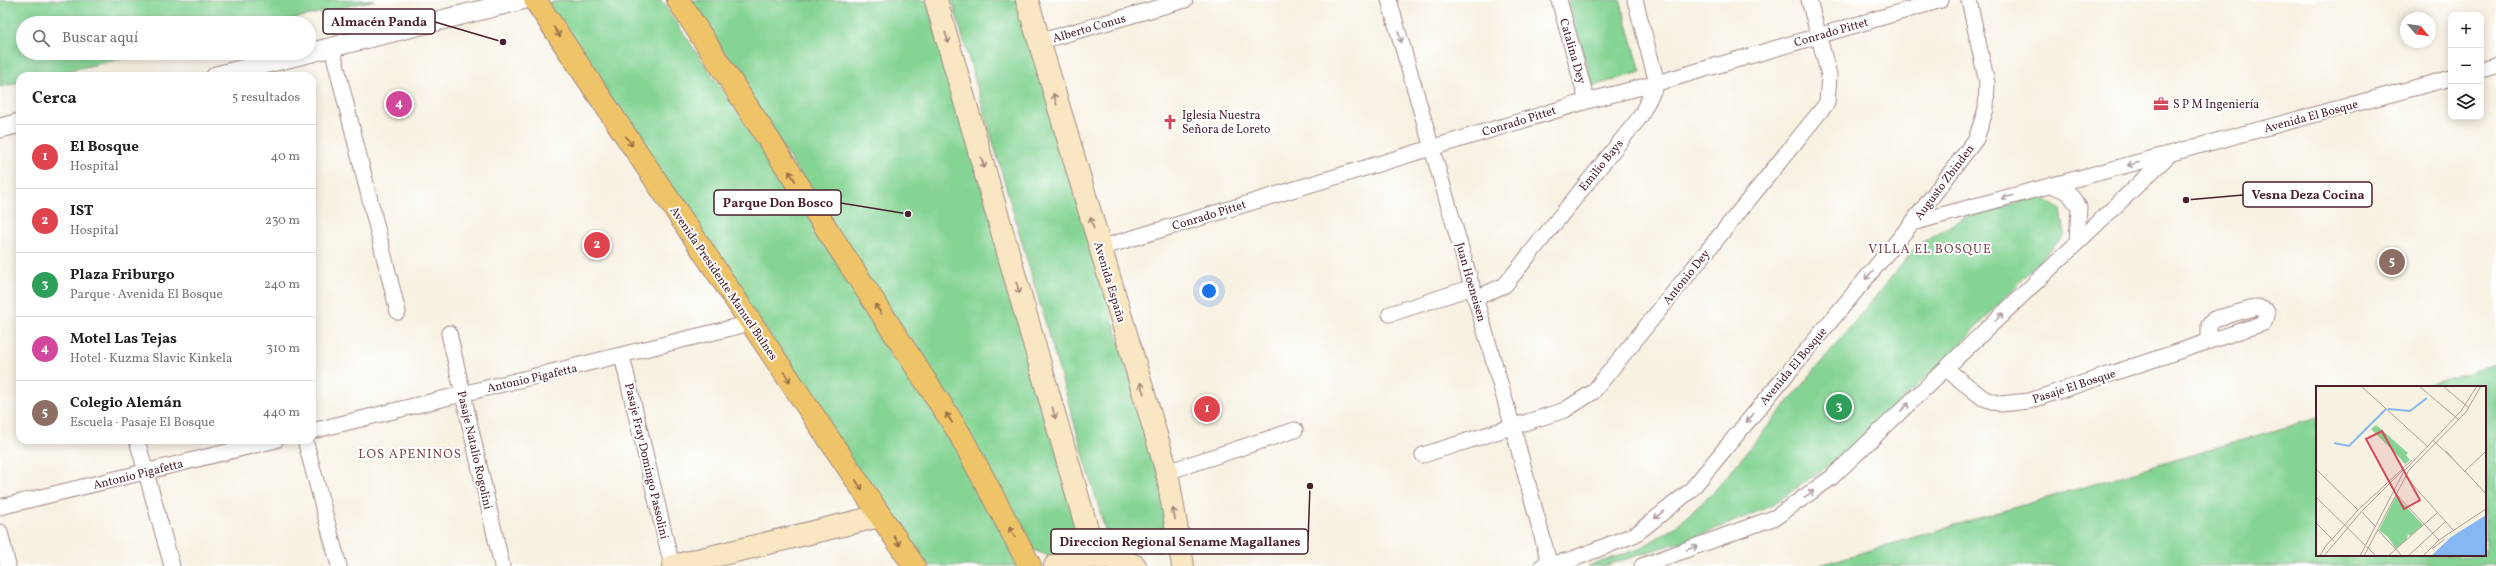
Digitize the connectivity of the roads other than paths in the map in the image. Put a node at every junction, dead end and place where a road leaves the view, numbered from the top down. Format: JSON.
{"nodes":[{"id":1,"x":522,"y":0,"type":"edge"},
{"id":2,"x":535,"y":0,"type":"edge"},
{"id":3,"x":678,"y":0,"type":"edge"},
{"id":4,"x":936,"y":0,"type":"edge"},
{"id":5,"x":1027,"y":0,"type":"edge"},
{"id":6,"x":1186,"y":0,"type":"edge"},
{"id":7,"x":1389,"y":0,"type":"edge"},
{"id":8,"x":1559,"y":0,"type":"edge"},
{"id":9,"x":1635,"y":0,"type":"edge"},
{"id":10,"x":1809,"y":0,"type":"edge"},
{"id":11,"x":1941,"y":0,"type":"edge"},
{"id":12,"x":1969,"y":0,"type":"edge"},
{"id":13,"x":1819,"y":35,"type":"junction"},
{"id":14,"x":1038,"y":42,"type":"junction"},
{"id":15,"x":332,"y":48,"type":"junction"},
{"id":16,"x":316,"y":52,"type":"edge"},
{"id":17,"x":282,"y":60,"type":"edge"},
{"id":18,"x":2496,"y":66,"type":"edge"},
{"id":19,"x":2484,"y":69,"type":"edge"},
{"id":20,"x":233,"y":72,"type":"edge"},
{"id":21,"x":2448,"y":79,"type":"edge"},
{"id":22,"x":1657,"y":83,"type":"junction"},
{"id":23,"x":1587,"y":101,"type":"junction"},
{"id":24,"x":16,"y":124,"type":"edge"},
{"id":25,"x":0,"y":128,"type":"edge"},
{"id":26,"x":1432,"y":147,"type":"junction"},
{"id":27,"x":2170,"y":154,"type":"junction"},
{"id":28,"x":2051,"y":185,"type":"junction"},
{"id":29,"x":1912,"y":223,"type":"junction"},
{"id":30,"x":2077,"y":242,"type":"junction"},
{"id":31,"x":1100,"y":248,"type":"junction"},
{"id":32,"x":1474,"y":293,"type":"junction"},
{"id":33,"x":398,"y":312,"type":"dead end"},
{"id":34,"x":1390,"y":314,"type":"dead end"},
{"id":35,"x":751,"y":323,"type":"junction"},
{"id":36,"x":449,"y":333,"type":"dead end"},
{"id":37,"x":2209,"y":341,"type":"dead end"},
{"id":38,"x":622,"y":356,"type":"junction"},
{"id":39,"x":1946,"y":368,"type":"junction"},
{"id":40,"x":463,"y":394,"type":"junction"},
{"id":41,"x":1513,"y":428,"type":"junction"},
{"id":42,"x":316,"y":430,"type":"edge"},
{"id":43,"x":1295,"y":430,"type":"dead end"},
{"id":44,"x":138,"y":444,"type":"edge"},
{"id":45,"x":260,"y":444,"type":"edge"},
{"id":46,"x":306,"y":444,"type":"edge"},
{"id":47,"x":1423,"y":455,"type":"dead end"},
{"id":48,"x":145,"y":472,"type":"junction"},
{"id":49,"x":1166,"y":472,"type":"junction"},
{"id":50,"x":0,"y":507,"type":"edge"},
{"id":51,"x":880,"y":516,"type":"junction"},
{"id":52,"x":0,"y":532,"type":"edge"},
{"id":53,"x":1095,"y":557,"type":"junction"},
{"id":54,"x":1547,"y":565,"type":"edge"},
{"id":55,"x":8,"y":566,"type":"edge"},
{"id":56,"x":172,"y":566,"type":"edge"},
{"id":57,"x":339,"y":566,"type":"edge"},
{"id":58,"x":502,"y":566,"type":"edge"},
{"id":59,"x":672,"y":566,"type":"edge"},
{"id":60,"x":914,"y":566,"type":"edge"},
{"id":61,"x":1030,"y":566,"type":"edge"},
{"id":62,"x":1055,"y":566,"type":"edge"},
{"id":63,"x":1135,"y":566,"type":"edge"},
{"id":64,"x":1183,"y":566,"type":"edge"},
{"id":65,"x":1642,"y":566,"type":"edge"}],
"edges":[{"from":1,"to":15,"type":"street"},
{"from":2,"to":35,"type":"main road","name":"Avenida Presidente Manuel Bulnes","one_way":true},
{"from":61,"to":3,"type":"main road","one_way":true},
{"from":4,"to":53,"type":"main road","one_way":true},
{"from":5,"to":14,"type":"main road","name":"Avenida España"},
{"from":6,"to":14,"type":"street","name":"Alberto Conus"},
{"from":7,"to":26,"type":"street","name":"Juan Hoeneisen","one_way":true},
{"from":8,"to":23,"type":"street","name":"Catalina Dey"},
{"from":9,"to":22,"type":"street"},
{"from":10,"to":13,"type":"street","name":"Antonio Dey"},
{"from":11,"to":13,"type":"street","name":"Conrado Pittet"},
{"from":12,"to":29,"type":"street","name":"Augusto Zbinden"},
{"from":13,"to":22,"type":"street","name":"Conrado Pittet"},
{"from":13,"to":41,"type":"street","name":"Antonio Dey"},
{"from":31,"to":14,"type":"main road","name":"Avenida España","one_way":true},
{"from":15,"to":16,"type":"street"},
{"from":15,"to":33,"type":"street"},
{"from":17,"to":20,"type":"street"},
{"from":18,"to":19,"type":"street"},
{"from":21,"to":27,"type":"street","name":"Avenida El Bosque"},
{"from":22,"to":23,"type":"street","name":"Conrado Pittet"},
{"from":22,"to":32,"type":"street","name":"Emilio Bays"},
{"from":23,"to":26,"type":"street","name":"Conrado Pittet"},
{"from":24,"to":25,"type":"street"},
{"from":26,"to":31,"type":"street","name":"Conrado Pittet"},
{"from":26,"to":32,"type":"street","name":"Juan Hoeneisen"},
{"from":27,"to":28,"type":"street","name":"Avenida El Bosque","one_way":true},
{"from":27,"to":30,"type":"street","name":"Avenida El Bosque"},
{"from":28,"to":29,"type":"street","name":"Avenida El Bosque","one_way":true},
{"from":28,"to":30,"type":"street"},
{"from":29,"to":54,"type":"street","name":"Avenida El Bosque","one_way":true},
{"from":39,"to":30,"type":"street","name":"Avenida El Bosque","one_way":true},
{"from":49,"to":31,"type":"main road","name":"Avenida España","one_way":true},
{"from":32,"to":34,"type":"street","name":"Emilio Bays"},
{"from":32,"to":41,"type":"street","name":"Juan Hoeneisen"},
{"from":35,"to":38,"type":"street","name":"Antonio Pigafetta"},
{"from":35,"to":51,"type":"main road","name":"Avenida Presidente Manuel Bulnes","one_way":true},
{"from":36,"to":40,"type":"street","name":"Pasaje Natalio Rogolini"},
{"from":37,"to":39,"type":"street","name":"Pasaje El Bosque"},
{"from":38,"to":40,"type":"street","name":"Antonio Pigafetta"},
{"from":38,"to":59,"type":"street","name":"Pasaje Fray Domingo Passolini"},
{"from":65,"to":39,"type":"street","name":"Avenida El Bosque","one_way":true},
{"from":40,"to":42,"type":"street","name":"Antonio Pigafetta"},
{"from":40,"to":58,"type":"street","name":"Pasaje Natalio Rogolini"},
{"from":41,"to":47,"type":"street","name":"Antonio Dey"},
{"from":41,"to":54,"type":"street","name":"Juan Hoeneisen"},
{"from":43,"to":49,"type":"street"},
{"from":44,"to":48,"type":"street"},
{"from":45,"to":48,"type":"street","name":"Antonio Pigafetta"},
{"from":46,"to":57,"type":"street"},
{"from":48,"to":50,"type":"street","name":"Antonio Pigafetta"},
{"from":48,"to":56,"type":"street"},
{"from":64,"to":49,"type":"main road","name":"Avenida España","one_way":true},
{"from":51,"to":59,"type":"main road"},
{"from":51,"to":60,"type":"main road","name":"Avenida Presidente Manuel Bulnes","one_way":true},
{"from":52,"to":55,"type":"street"},
{"from":53,"to":62,"type":"main road"},
{"from":53,"to":63,"type":"main road"}]}
